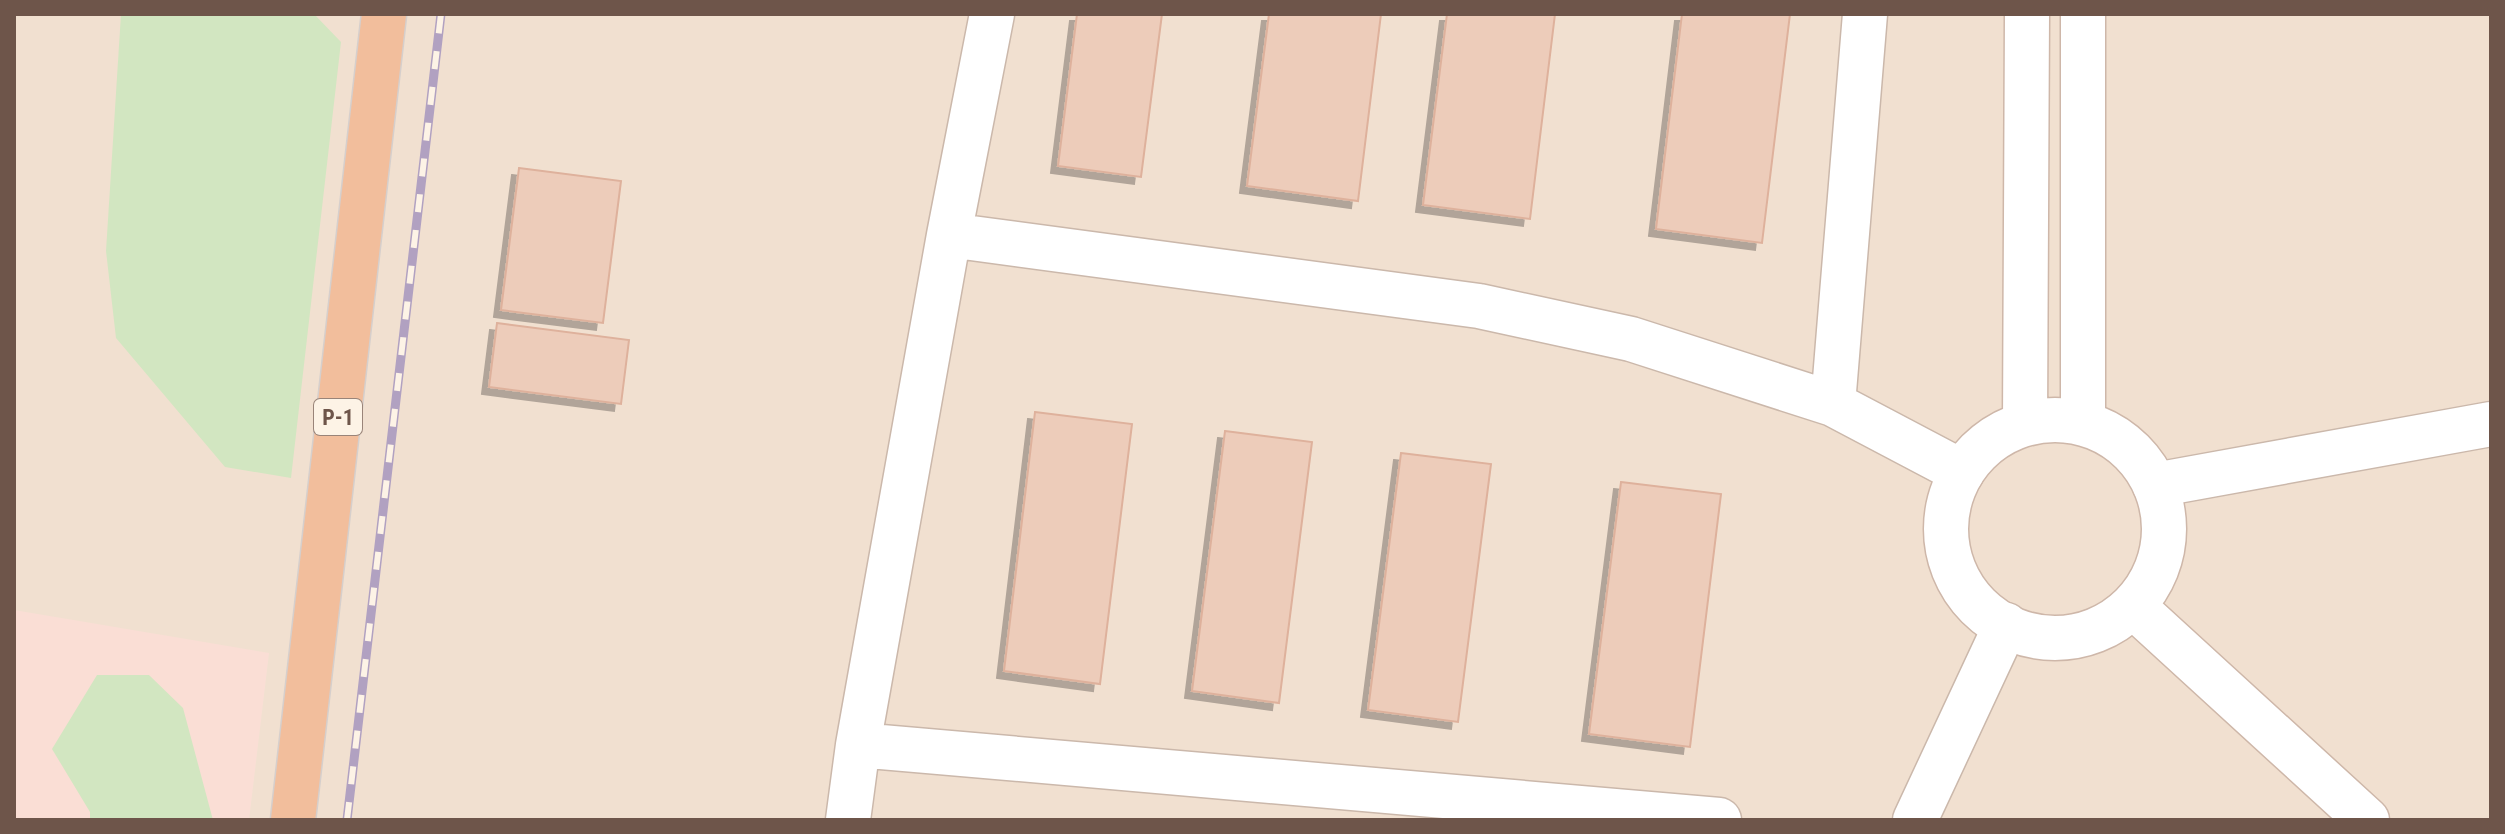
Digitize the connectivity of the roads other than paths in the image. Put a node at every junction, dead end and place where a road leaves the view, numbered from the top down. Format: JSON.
{"nodes":[{"id":1,"x":384,"y":14,"type":"edge"},
{"id":2,"x":992,"y":14,"type":"edge"},
{"id":3,"x":1865,"y":14,"type":"edge"},
{"id":4,"x":2027,"y":14,"type":"edge"},
{"id":5,"x":2083,"y":14,"type":"edge"},
{"id":6,"x":949,"y":235,"type":"junction"},
{"id":7,"x":1833,"y":404,"type":"junction"},
{"id":8,"x":2025,"y":423,"type":"junction"},
{"id":9,"x":2083,"y":423,"type":"junction"},
{"id":10,"x":2491,"y":424,"type":"edge"},
{"id":11,"x":1962,"y":472,"type":"junction"},
{"id":12,"x":2155,"y":485,"type":"junction"},
{"id":13,"x":2133,"y":606,"type":"junction"},
{"id":14,"x":2006,"y":625,"type":"junction"},
{"id":15,"x":858,"y":745,"type":"junction"},
{"id":16,"x":293,"y":820,"type":"edge"},
{"id":17,"x":848,"y":820,"type":"edge"},
{"id":18,"x":1719,"y":820,"type":"edge"},
{"id":19,"x":1915,"y":820,"type":"edge"},
{"id":20,"x":2367,"y":820,"type":"edge"}],
"edges":[{"from":1,"to":16,"type":"highway","number":"P-1"},
{"from":2,"to":6,"type":"street"},
{"from":3,"to":7,"type":"street"},
{"from":4,"to":8,"type":"street"},
{"from":5,"to":9,"type":"street"},
{"from":6,"to":7,"type":"street"},
{"from":6,"to":15,"type":"street"},
{"from":7,"to":11,"type":"street"},
{"from":8,"to":9,"type":"street"},
{"from":8,"to":11,"type":"street"},
{"from":9,"to":12,"type":"street"},
{"from":10,"to":12,"type":"street"},
{"from":11,"to":14,"type":"street"},
{"from":12,"to":13,"type":"street"},
{"from":13,"to":14,"type":"street"},
{"from":13,"to":20,"type":"street"},
{"from":14,"to":19,"type":"street"},
{"from":15,"to":17,"type":"street"},
{"from":15,"to":18,"type":"street"}]}
